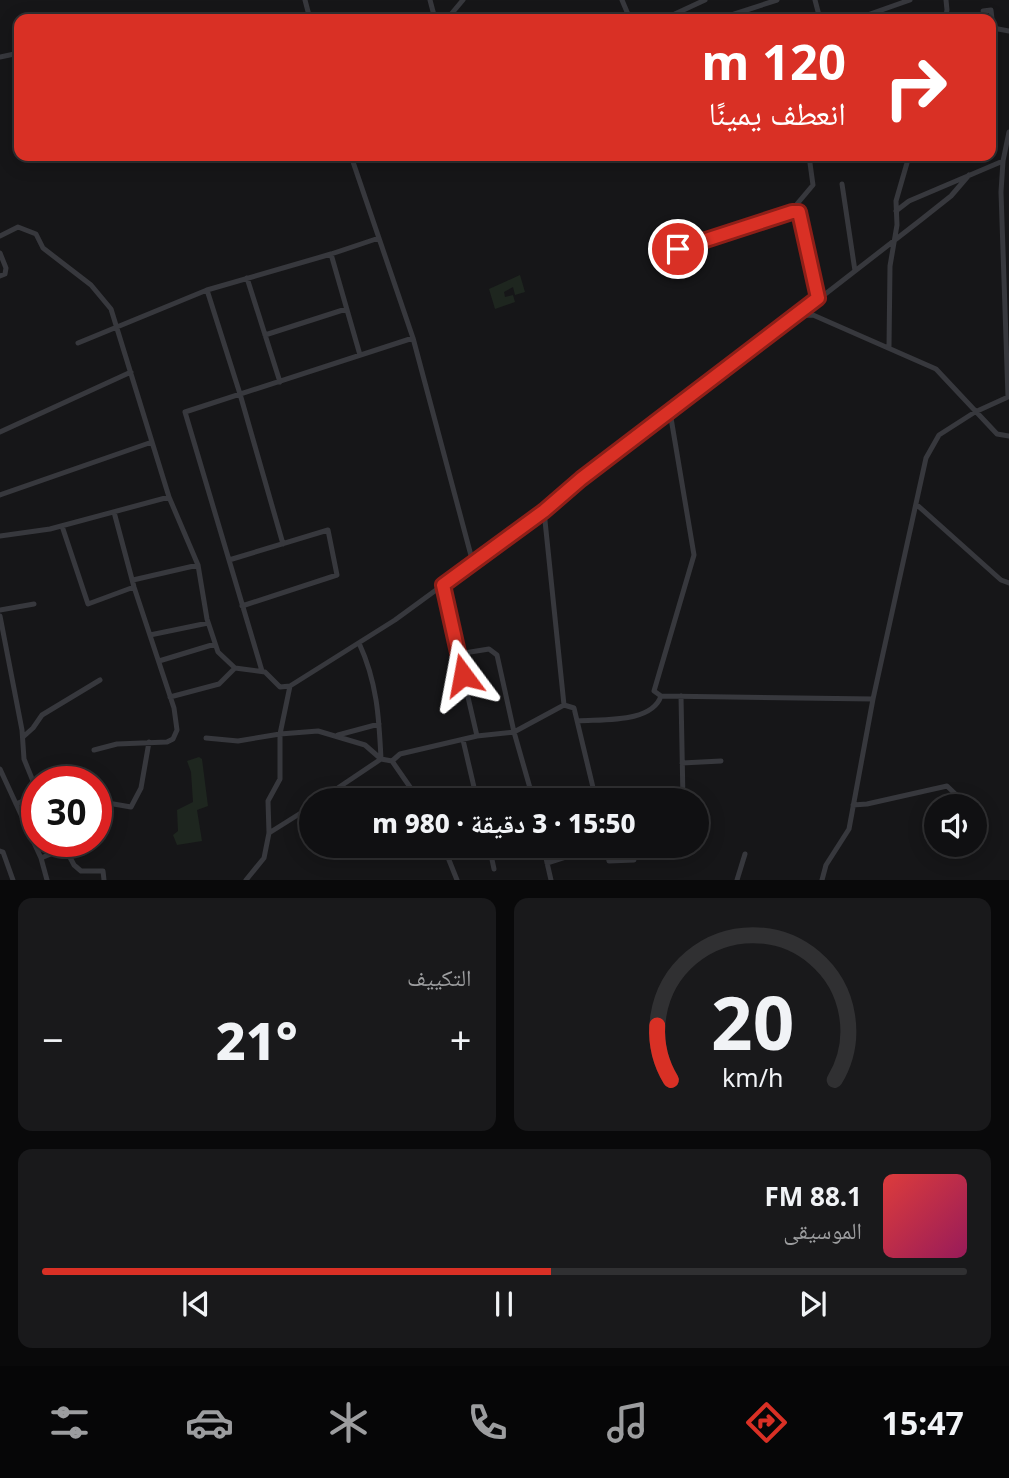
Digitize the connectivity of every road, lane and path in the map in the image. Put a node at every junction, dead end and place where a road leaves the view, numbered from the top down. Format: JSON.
{"nodes":[{"id":1,"x":463,"y":0,"type":"edge"},
{"id":2,"x":695,"y":0,"type":"edge"},
{"id":3,"x":705,"y":0,"type":"edge"},
{"id":4,"x":756,"y":0,"type":"edge"},
{"id":5,"x":778,"y":0,"type":"edge"},
{"id":6,"x":911,"y":0,"type":"edge"},
{"id":7,"x":758,"y":7,"type":"junction"},
{"id":8,"x":689,"y":8,"type":"junction"},
{"id":9,"x":983,"y":12,"type":"dead end"},
{"id":10,"x":451,"y":14,"type":"edge"},
{"id":11,"x":675,"y":14,"type":"edge"},
{"id":12,"x":735,"y":14,"type":"edge"},
{"id":13,"x":870,"y":14,"type":"edge"},
{"id":14,"x":991,"y":14,"type":"edge"},
{"id":15,"x":1009,"y":132,"type":"edge"},
{"id":16,"x":353,"y":161,"type":"edge"},
{"id":17,"x":810,"y":161,"type":"edge"},
{"id":18,"x":908,"y":161,"type":"edge"},
{"id":19,"x":1003,"y":161,"type":"junction"},
{"id":20,"x":969,"y":175,"type":"junction"},
{"id":21,"x":842,"y":184,"type":"dead end"},
{"id":22,"x":896,"y":211,"type":"junction"},
{"id":23,"x":799,"y":212,"type":"junction"},
{"id":24,"x":0,"y":236,"type":"edge"},
{"id":25,"x":379,"y":237,"type":"junction"},
{"id":26,"x":894,"y":239,"type":"junction"},
{"id":27,"x":0,"y":253,"type":"edge"},
{"id":28,"x":331,"y":254,"type":"junction"},
{"id":29,"x":656,"y":257,"type":"dead end"},
{"id":30,"x":855,"y":271,"type":"junction"},
{"id":31,"x":0,"y":276,"type":"edge"},
{"id":32,"x":247,"y":278,"type":"junction"},
{"id":33,"x":207,"y":290,"type":"junction"},
{"id":34,"x":818,"y":298,"type":"junction"},
{"id":35,"x":345,"y":309,"type":"junction"},
{"id":36,"x":797,"y":316,"type":"junction"},
{"id":37,"x":117,"y":325,"type":"junction"},
{"id":38,"x":265,"y":335,"type":"junction"},
{"id":39,"x":414,"y":338,"type":"junction"},
{"id":40,"x":78,"y":342,"type":"dead end"},
{"id":41,"x":889,"y":347,"type":"junction"},
{"id":42,"x":360,"y":355,"type":"junction"},
{"id":43,"x":131,"y":372,"type":"junction"},
{"id":44,"x":280,"y":382,"type":"junction"},
{"id":45,"x":240,"y":394,"type":"junction"},
{"id":46,"x":1009,"y":397,"type":"edge"},
{"id":47,"x":1009,"y":405,"type":"edge"},
{"id":48,"x":670,"y":412,"type":"junction"},
{"id":49,"x":975,"y":412,"type":"junction"},
{"id":50,"x":0,"y":432,"type":"edge"},
{"id":51,"x":1009,"y":436,"type":"edge"},
{"id":52,"x":152,"y":442,"type":"junction"},
{"id":53,"x":0,"y":495,"type":"edge"},
{"id":54,"x":169,"y":498,"type":"junction"},
{"id":55,"x":916,"y":504,"type":"junction"},
{"id":56,"x":544,"y":511,"type":"junction"},
{"id":57,"x":114,"y":512,"type":"junction"},
{"id":58,"x":62,"y":526,"type":"junction"},
{"id":59,"x":0,"y":536,"type":"edge"},
{"id":60,"x":283,"y":544,"type":"junction"},
{"id":61,"x":229,"y":560,"type":"junction"},
{"id":62,"x":473,"y":563,"type":"junction"},
{"id":63,"x":198,"y":565,"type":"junction"},
{"id":64,"x":133,"y":583,"type":"junction"},
{"id":65,"x":1009,"y":583,"type":"edge"},
{"id":66,"x":443,"y":585,"type":"junction"},
{"id":67,"x":34,"y":604,"type":"dead end"},
{"id":68,"x":242,"y":606,"type":"junction"},
{"id":69,"x":0,"y":613,"type":"edge"},
{"id":70,"x":208,"y":623,"type":"junction"},
{"id":71,"x":150,"y":635,"type":"junction"},
{"id":72,"x":359,"y":643,"type":"junction"},
{"id":73,"x":215,"y":644,"type":"junction"},
{"id":74,"x":458,"y":654,"type":"junction"},
{"id":75,"x":159,"y":661,"type":"junction"},
{"id":76,"x":235,"y":668,"type":"junction"},
{"id":77,"x":262,"y":671,"type":"junction"},
{"id":78,"x":100,"y":680,"type":"dead end"},
{"id":79,"x":290,"y":686,"type":"junction"},
{"id":80,"x":661,"y":696,"type":"junction"},
{"id":81,"x":681,"y":696,"type":"junction"},
{"id":82,"x":170,"y":697,"type":"junction"},
{"id":83,"x":873,"y":699,"type":"junction"},
{"id":84,"x":564,"y":705,"type":"junction"},
{"id":85,"x":578,"y":722,"type":"junction"},
{"id":86,"x":379,"y":724,"type":"junction"},
{"id":87,"x":514,"y":732,"type":"junction"},
{"id":88,"x":280,"y":734,"type":"junction"},
{"id":89,"x":336,"y":736,"type":"junction"},
{"id":90,"x":477,"y":736,"type":"junction"},
{"id":91,"x":23,"y":737,"type":"junction"},
{"id":92,"x":206,"y":738,"type":"dead end"},
{"id":93,"x":463,"y":740,"type":"junction"},
{"id":94,"x":149,"y":741,"type":"junction"},
{"id":95,"x":94,"y":750,"type":"dead end"},
{"id":96,"x":381,"y":759,"type":"junction"},
{"id":97,"x":391,"y":761,"type":"junction"},
{"id":98,"x":721,"y":761,"type":"dead end"},
{"id":99,"x":682,"y":763,"type":"junction"},
{"id":100,"x":27,"y":766,"type":"edge"},
{"id":101,"x":0,"y":769,"type":"edge"},
{"id":102,"x":338,"y":788,"type":"edge"},
{"id":103,"x":410,"y":788,"type":"edge"},
{"id":104,"x":474,"y":788,"type":"edge"},
{"id":105,"x":530,"y":788,"type":"edge"},
{"id":106,"x":593,"y":788,"type":"edge"},
{"id":107,"x":683,"y":788,"type":"edge"},
{"id":108,"x":955,"y":794,"type":"edge"},
{"id":109,"x":21,"y":801,"type":"edge"},
{"id":110,"x":16,"y":804,"type":"junction"},
{"id":111,"x":112,"y":804,"type":"edge"},
{"id":112,"x":853,"y":805,"type":"junction"},
{"id":113,"x":299,"y":814,"type":"edge"},
{"id":114,"x":269,"y":833,"type":"junction"},
{"id":115,"x":0,"y":851,"type":"edge"},
{"id":116,"x":744,"y":855,"type":"dead end"},
{"id":117,"x":70,"y":857,"type":"edge"},
{"id":118,"x":41,"y":858,"type":"joint"},
{"id":119,"x":448,"y":858,"type":"edge"},
{"id":120,"x":492,"y":858,"type":"edge"},
{"id":121,"x":546,"y":858,"type":"edge"},
{"id":122,"x":563,"y":858,"type":"edge"},
{"id":123,"x":608,"y":858,"type":"edge"},
{"id":124,"x":634,"y":860,"type":"dead end"},
{"id":125,"x":547,"y":863,"type":"junction"},
{"id":126,"x":494,"y":869,"type":"dead end"},
{"id":127,"x":245,"y":879,"type":"edge"},
{"id":128,"x":13,"y":880,"type":"edge"},
{"id":129,"x":47,"y":880,"type":"edge"},
{"id":130,"x":104,"y":880,"type":"edge"},
{"id":131,"x":457,"y":880,"type":"edge"},
{"id":132,"x":551,"y":880,"type":"edge"},
{"id":133,"x":737,"y":880,"type":"edge"},
{"id":134,"x":822,"y":880,"type":"edge"}],
"edges":[{"from":1,"to":10,"type":"street"},
{"from":2,"to":8,"type":"street"},
{"from":3,"to":8,"type":"street"},
{"from":4,"to":7,"type":"street"},
{"from":5,"to":7,"type":"street"},
{"from":6,"to":13,"type":"street"},
{"from":7,"to":12,"type":"street"},
{"from":8,"to":11,"type":"street"},
{"from":9,"to":14,"type":"street"},
{"from":15,"to":19,"type":"street"},
{"from":16,"to":25,"type":"street"},
{"from":17,"to":23,"type":"street"},
{"from":18,"to":22,"type":"street"},
{"from":19,"to":20,"type":"street"},
{"from":19,"to":46,"type":"street"},
{"from":20,"to":22,"type":"street"},
{"from":20,"to":26,"type":"street"},
{"from":21,"to":30,"type":"street"},
{"from":22,"to":26,"type":"street"},
{"from":23,"to":29,"type":"street"},
{"from":23,"to":34,"type":"street"},
{"from":24,"to":37,"type":"street"},
{"from":25,"to":28,"type":"street"},
{"from":25,"to":39,"type":"street"},
{"from":26,"to":30,"type":"street"},
{"from":26,"to":41,"type":"street"},
{"from":27,"to":31,"type":"street"},
{"from":28,"to":32,"type":"street"},
{"from":28,"to":35,"type":"street"},
{"from":30,"to":34,"type":"street"},
{"from":32,"to":33,"type":"street"},
{"from":32,"to":38,"type":"street"},
{"from":33,"to":37,"type":"street"},
{"from":33,"to":45,"type":"street"},
{"from":34,"to":36,"type":"street"},
{"from":35,"to":38,"type":"street"},
{"from":35,"to":42,"type":"street"},
{"from":36,"to":41,"type":"street"},
{"from":36,"to":48,"type":"street"},
{"from":37,"to":40,"type":"street"},
{"from":37,"to":43,"type":"street"},
{"from":38,"to":44,"type":"street"},
{"from":39,"to":42,"type":"street"},
{"from":39,"to":62,"type":"street"},
{"from":41,"to":49,"type":"street"},
{"from":42,"to":44,"type":"street"},
{"from":43,"to":50,"type":"street"},
{"from":43,"to":52,"type":"street"},
{"from":44,"to":45,"type":"street"},
{"from":45,"to":60,"type":"street"},
{"from":45,"to":61,"type":"street"},
{"from":46,"to":47,"type":"street"},
{"from":46,"to":49,"type":"street"},
{"from":48,"to":56,"type":"street"},
{"from":48,"to":80,"type":"street"},
{"from":49,"to":51,"type":"street"},
{"from":49,"to":55,"type":"street"},
{"from":52,"to":53,"type":"street"},
{"from":52,"to":54,"type":"street"},
{"from":54,"to":57,"type":"street"},
{"from":54,"to":63,"type":"street"},
{"from":55,"to":65,"type":"street"},
{"from":55,"to":83,"type":"street"},
{"from":56,"to":62,"type":"street"},
{"from":56,"to":84,"type":"street"},
{"from":57,"to":58,"type":"street"},
{"from":57,"to":64,"type":"street"},
{"from":58,"to":59,"type":"street"},
{"from":58,"to":64,"type":"street"},
{"from":60,"to":61,"type":"street"},
{"from":60,"to":68,"type":"street"},
{"from":61,"to":68,"type":"street"},
{"from":62,"to":66,"type":"street"},
{"from":63,"to":64,"type":"street"},
{"from":63,"to":70,"type":"street"},
{"from":64,"to":71,"type":"street"},
{"from":66,"to":72,"type":"street"},
{"from":66,"to":74,"type":"street"},
{"from":67,"to":69,"type":"street"},
{"from":68,"to":77,"type":"street"},
{"from":69,"to":91,"type":"street"},
{"from":70,"to":71,"type":"street"},
{"from":70,"to":73,"type":"street"},
{"from":71,"to":75,"type":"street"},
{"from":72,"to":79,"type":"street"},
{"from":72,"to":86,"type":"street"},
{"from":73,"to":75,"type":"street"},
{"from":73,"to":76,"type":"street"},
{"from":74,"to":87,"type":"street"},
{"from":74,"to":90,"type":"street"},
{"from":75,"to":82,"type":"street"},
{"from":76,"to":77,"type":"street"},
{"from":76,"to":82,"type":"street"},
{"from":77,"to":79,"type":"street"},
{"from":78,"to":91,"type":"street"},
{"from":79,"to":88,"type":"street"},
{"from":80,"to":81,"type":"street"},
{"from":80,"to":85,"type":"street"},
{"from":81,"to":83,"type":"street"},
{"from":81,"to":99,"type":"street"},
{"from":82,"to":94,"type":"street"},
{"from":83,"to":112,"type":"street"},
{"from":84,"to":85,"type":"street"},
{"from":84,"to":87,"type":"street"},
{"from":85,"to":106,"type":"street"},
{"from":86,"to":89,"type":"street"},
{"from":86,"to":96,"type":"street"},
{"from":87,"to":90,"type":"street"},
{"from":87,"to":105,"type":"street"},
{"from":88,"to":89,"type":"street"},
{"from":88,"to":92,"type":"street"},
{"from":88,"to":114,"type":"street"},
{"from":89,"to":96,"type":"street"},
{"from":90,"to":93,"type":"street"},
{"from":91,"to":100,"type":"street"},
{"from":93,"to":97,"type":"street"},
{"from":93,"to":104,"type":"street"},
{"from":94,"to":95,"type":"street"},
{"from":94,"to":111,"type":"street"},
{"from":96,"to":97,"type":"street"},
{"from":96,"to":102,"type":"street"},
{"from":97,"to":103,"type":"street"},
{"from":98,"to":99,"type":"street"},
{"from":99,"to":107,"type":"street"},
{"from":101,"to":110,"type":"street"},
{"from":108,"to":112,"type":"street"},
{"from":109,"to":110,"type":"street"},
{"from":110,"to":118,"type":"street"},
{"from":112,"to":134,"type":"street"},
{"from":113,"to":114,"type":"street"},
{"from":114,"to":127,"type":"street"},
{"from":115,"to":128,"type":"street"},
{"from":116,"to":133,"type":"street"},
{"from":117,"to":130,"type":"street"},
{"from":118,"to":129,"type":"street"},
{"from":119,"to":131,"type":"street"},
{"from":120,"to":126,"type":"street"},
{"from":121,"to":125,"type":"street"},
{"from":122,"to":125,"type":"street"},
{"from":123,"to":124,"type":"street"},
{"from":125,"to":132,"type":"street"}]}
